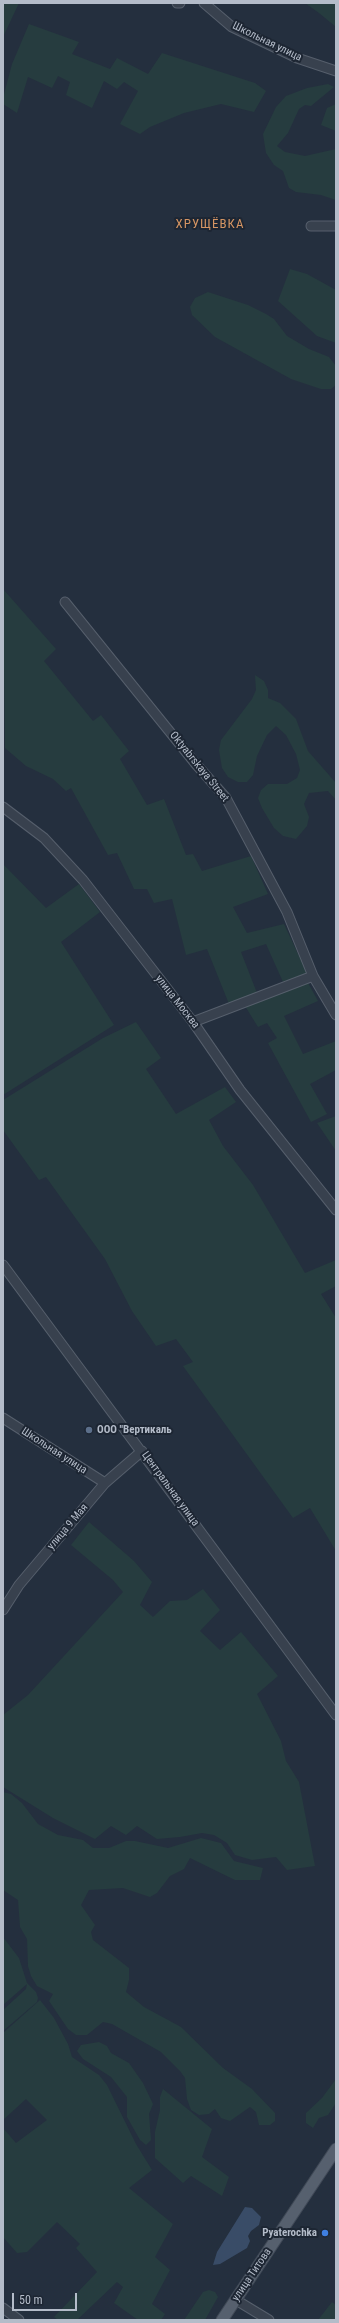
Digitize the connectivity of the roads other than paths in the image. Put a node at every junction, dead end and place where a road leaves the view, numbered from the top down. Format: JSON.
{"nodes":[{"id":1,"x":204,"y":3,"type":"edge"},
{"id":2,"x":336,"y":71,"type":"edge"},
{"id":3,"x":311,"y":226,"type":"dead end"},
{"id":4,"x":336,"y":226,"type":"edge"},
{"id":5,"x":65,"y":602,"type":"dead end"},
{"id":6,"x":3,"y":807,"type":"edge"},
{"id":7,"x":313,"y":976,"type":"junction"},
{"id":8,"x":336,"y":1015,"type":"edge"},
{"id":9,"x":193,"y":1022,"type":"junction"},
{"id":10,"x":336,"y":1210,"type":"edge"},
{"id":11,"x":3,"y":1265,"type":"edge"},
{"id":12,"x":3,"y":1418,"type":"edge"},
{"id":13,"x":142,"y":1451,"type":"junction"},
{"id":14,"x":105,"y":1483,"type":"junction"},
{"id":15,"x":3,"y":1610,"type":"edge"},
{"id":16,"x":336,"y":1715,"type":"edge"},
{"id":17,"x":336,"y":2149,"type":"edge"},
{"id":18,"x":236,"y":2300,"type":"junction"},
{"id":19,"x":3,"y":2308,"type":"edge"},
{"id":20,"x":19,"y":2320,"type":"edge"},
{"id":21,"x":222,"y":2320,"type":"edge"},
{"id":22,"x":269,"y":2320,"type":"edge"}],
"edges":[{"from":1,"to":2,"type":"street","name":"Школьная улица"},
{"from":3,"to":4,"type":"street"},
{"from":5,"to":7,"type":"street","name":"Oktyabrskaya Street"},
{"from":6,"to":9,"type":"street","name":"улица Москва"},
{"from":7,"to":8,"type":"street","name":"Oktyabrskaya Street"},
{"from":7,"to":9,"type":"street"},
{"from":9,"to":10,"type":"street","name":"улица Москва"},
{"from":11,"to":13,"type":"street","name":"Центральная улица"},
{"from":12,"to":14,"type":"street","name":"Школьная улица"},
{"from":13,"to":14,"type":"street","name":"улица 9 Мая"},
{"from":13,"to":16,"type":"street","name":"Центральная улица"},
{"from":14,"to":15,"type":"street","name":"улица 9 Мая"},
{"from":17,"to":18,"type":"main road","name":"улица Титова"},
{"from":18,"to":21,"type":"main road","name":"улица Титова"},
{"from":18,"to":22,"type":"street"},
{"from":19,"to":20,"type":"street"}]}
